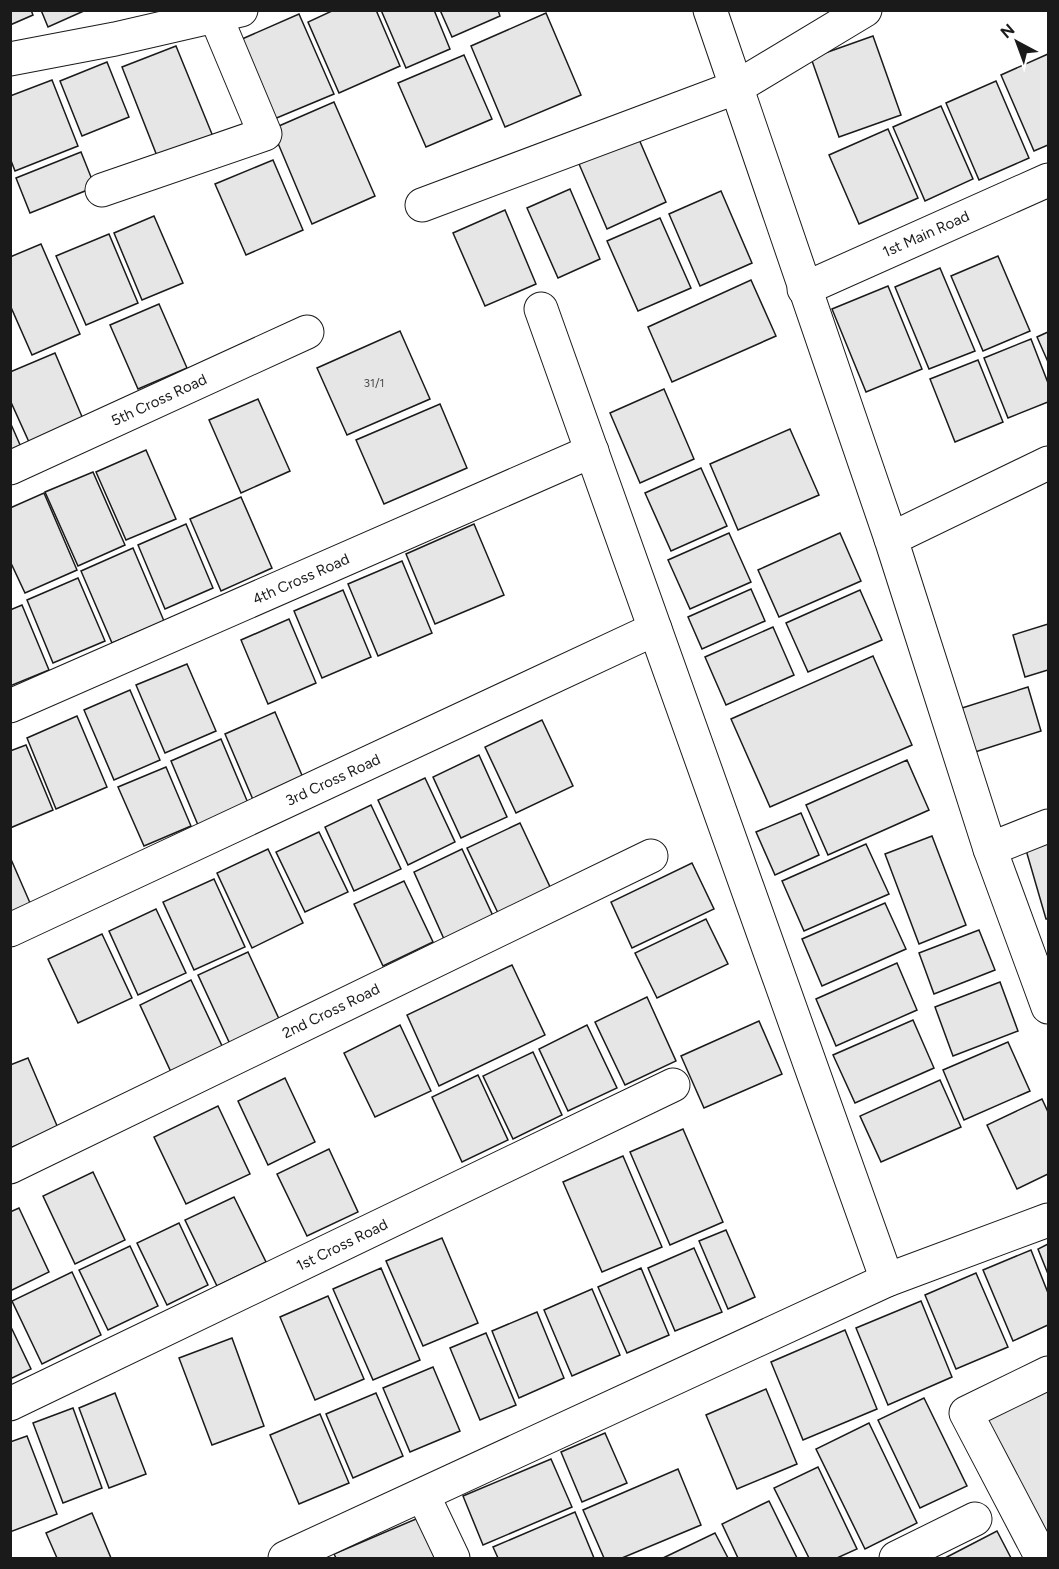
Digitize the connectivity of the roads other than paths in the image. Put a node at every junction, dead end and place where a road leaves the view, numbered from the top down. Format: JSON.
{"nodes":[{"id":1,"x":710,"y":10,"type":"edge"},
{"id":2,"x":865,"y":10,"type":"edge"},
{"id":3,"x":223,"y":12,"type":"edge"},
{"id":4,"x":10,"y":59,"type":"edge"},
{"id":5,"x":737,"y":87,"type":"junction"},
{"id":6,"x":1048,"y":180,"type":"edge"},
{"id":7,"x":102,"y":190,"type":"dead end"},
{"id":8,"x":422,"y":205,"type":"dead end"},
{"id":9,"x":804,"y":289,"type":"junction"},
{"id":10,"x":541,"y":309,"type":"dead end"},
{"id":11,"x":307,"y":332,"type":"dead end"},
{"id":12,"x":592,"y":451,"type":"junction"},
{"id":13,"x":1048,"y":463,"type":"edge"},
{"id":14,"x":10,"y":468,"type":"edge"},
{"id":15,"x":891,"y":539,"type":"junction"},
{"id":16,"x":656,"y":629,"type":"junction"},
{"id":17,"x":10,"y":706,"type":"edge"},
{"id":18,"x":1048,"y":826,"type":"edge"},
{"id":19,"x":990,"y":849,"type":"junction"},
{"id":20,"x":651,"y":856,"type":"dead end"},
{"id":21,"x":10,"y":930,"type":"edge"},
{"id":22,"x":1048,"y":1007,"type":"edge"},
{"id":23,"x":673,"y":1085,"type":"dead end"},
{"id":24,"x":10,"y":1167,"type":"edge"},
{"id":25,"x":1048,"y":1220,"type":"edge"},
{"id":26,"x":887,"y":1280,"type":"junction"},
{"id":27,"x":1048,"y":1373,"type":"edge"},
{"id":28,"x":10,"y":1404,"type":"edge"},
{"id":29,"x":423,"y":1495,"type":"junction"},
{"id":30,"x":975,"y":1519,"type":"dead end"},
{"id":31,"x":285,"y":1558,"type":"edge"},
{"id":32,"x":453,"y":1558,"type":"edge"},
{"id":33,"x":896,"y":1558,"type":"edge"},
{"id":34,"x":1042,"y":1558,"type":"edge"}],
"edges":[{"from":1,"to":5,"type":"street"},
{"from":2,"to":5,"type":"street"},
{"from":3,"to":4,"type":"street"},
{"from":3,"to":7,"type":"street"},
{"from":5,"to":8,"type":"street"},
{"from":5,"to":9,"type":"street"},
{"from":6,"to":9,"type":"street","name":"1st Main Road"},
{"from":9,"to":15,"type":"street"},
{"from":10,"to":12,"type":"street"},
{"from":11,"to":14,"type":"street","name":"5th Cross Road"},
{"from":12,"to":16,"type":"street"},
{"from":12,"to":17,"type":"street","name":"4th Cross Road"},
{"from":13,"to":15,"type":"street"},
{"from":15,"to":19,"type":"street"},
{"from":16,"to":21,"type":"street","name":"3rd Cross Road"},
{"from":16,"to":26,"type":"street"},
{"from":18,"to":19,"type":"street"},
{"from":19,"to":22,"type":"street"},
{"from":20,"to":24,"type":"street","name":"2nd Cross Road"},
{"from":23,"to":28,"type":"street","name":"1st Cross Road"},
{"from":25,"to":26,"type":"street"},
{"from":26,"to":29,"type":"street"},
{"from":27,"to":34,"type":"street"},
{"from":29,"to":31,"type":"street"},
{"from":29,"to":32,"type":"street"},
{"from":30,"to":33,"type":"street"}]}
